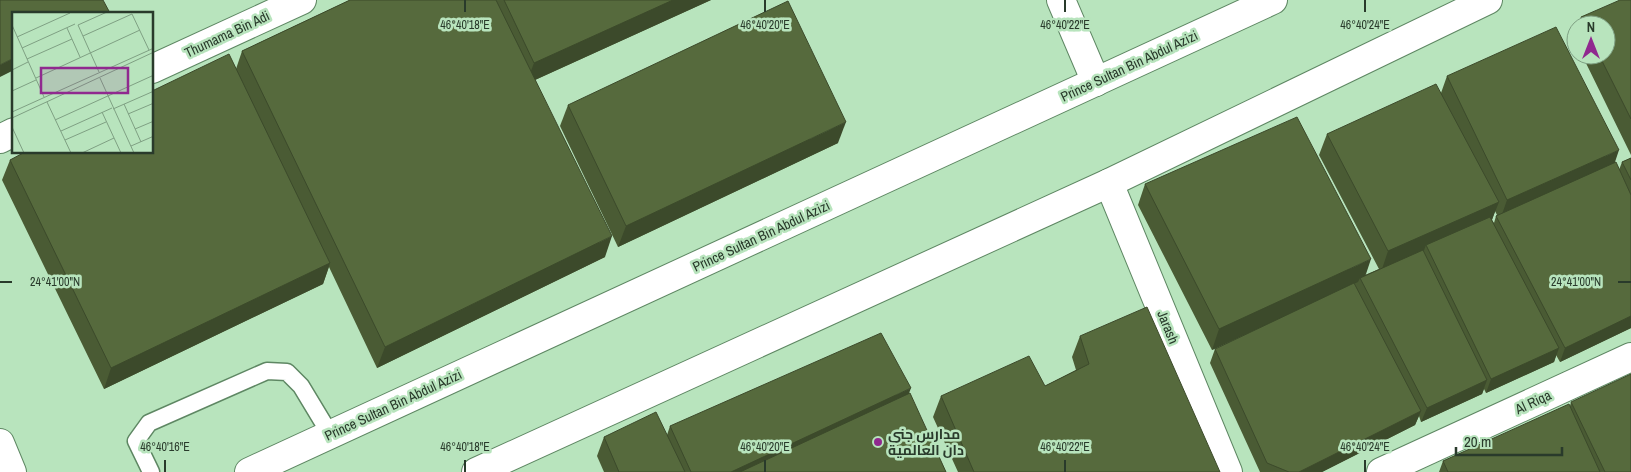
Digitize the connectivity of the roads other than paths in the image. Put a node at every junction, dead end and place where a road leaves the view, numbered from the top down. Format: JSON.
{"nodes":[{"id":1,"x":302,"y":0,"type":"edge"},
{"id":2,"x":1061,"y":0,"type":"edge"},
{"id":3,"x":1273,"y":0,"type":"edge"},
{"id":4,"x":1488,"y":0,"type":"edge"},
{"id":5,"x":154,"y":68,"type":"edge"},
{"id":6,"x":1096,"y":82,"type":"junction"},
{"id":7,"x":12,"y":133,"type":"edge"},
{"id":8,"x":0,"y":139,"type":"edge"},
{"id":9,"x":1109,"y":183,"type":"junction"},
{"id":10,"x":1631,"y":357,"type":"edge"},
{"id":11,"x":330,"y":434,"type":"junction"},
{"id":12,"x":0,"y":443,"type":"edge"},
{"id":13,"x":12,"y":472,"type":"edge"},
{"id":14,"x":151,"y":472,"type":"edge"},
{"id":15,"x":249,"y":472,"type":"edge"},
{"id":16,"x":476,"y":472,"type":"edge"},
{"id":17,"x":1228,"y":472,"type":"edge"},
{"id":18,"x":1381,"y":472,"type":"edge"}],
"edges":[{"from":1,"to":5,"type":"street","name":"Thumama Bin Adi"},
{"from":2,"to":6,"type":"street"},
{"from":3,"to":6,"type":"street","name":"Prince Sultan Bin Abdul Azizi"},
{"from":4,"to":9,"type":"street"},
{"from":6,"to":11,"type":"street","name":"Prince Sultan Bin Abdul Azizi"},
{"from":7,"to":8,"type":"street"},
{"from":9,"to":16,"type":"street"},
{"from":9,"to":17,"type":"street","name":"Jarash"},
{"from":10,"to":18,"type":"street","name":"Al Riqa"},
{"from":11,"to":14,"type":"lane"},
{"from":11,"to":15,"type":"street","name":"Prince Sultan Bin Abdul Azizi"},
{"from":12,"to":13,"type":"street"}]}
